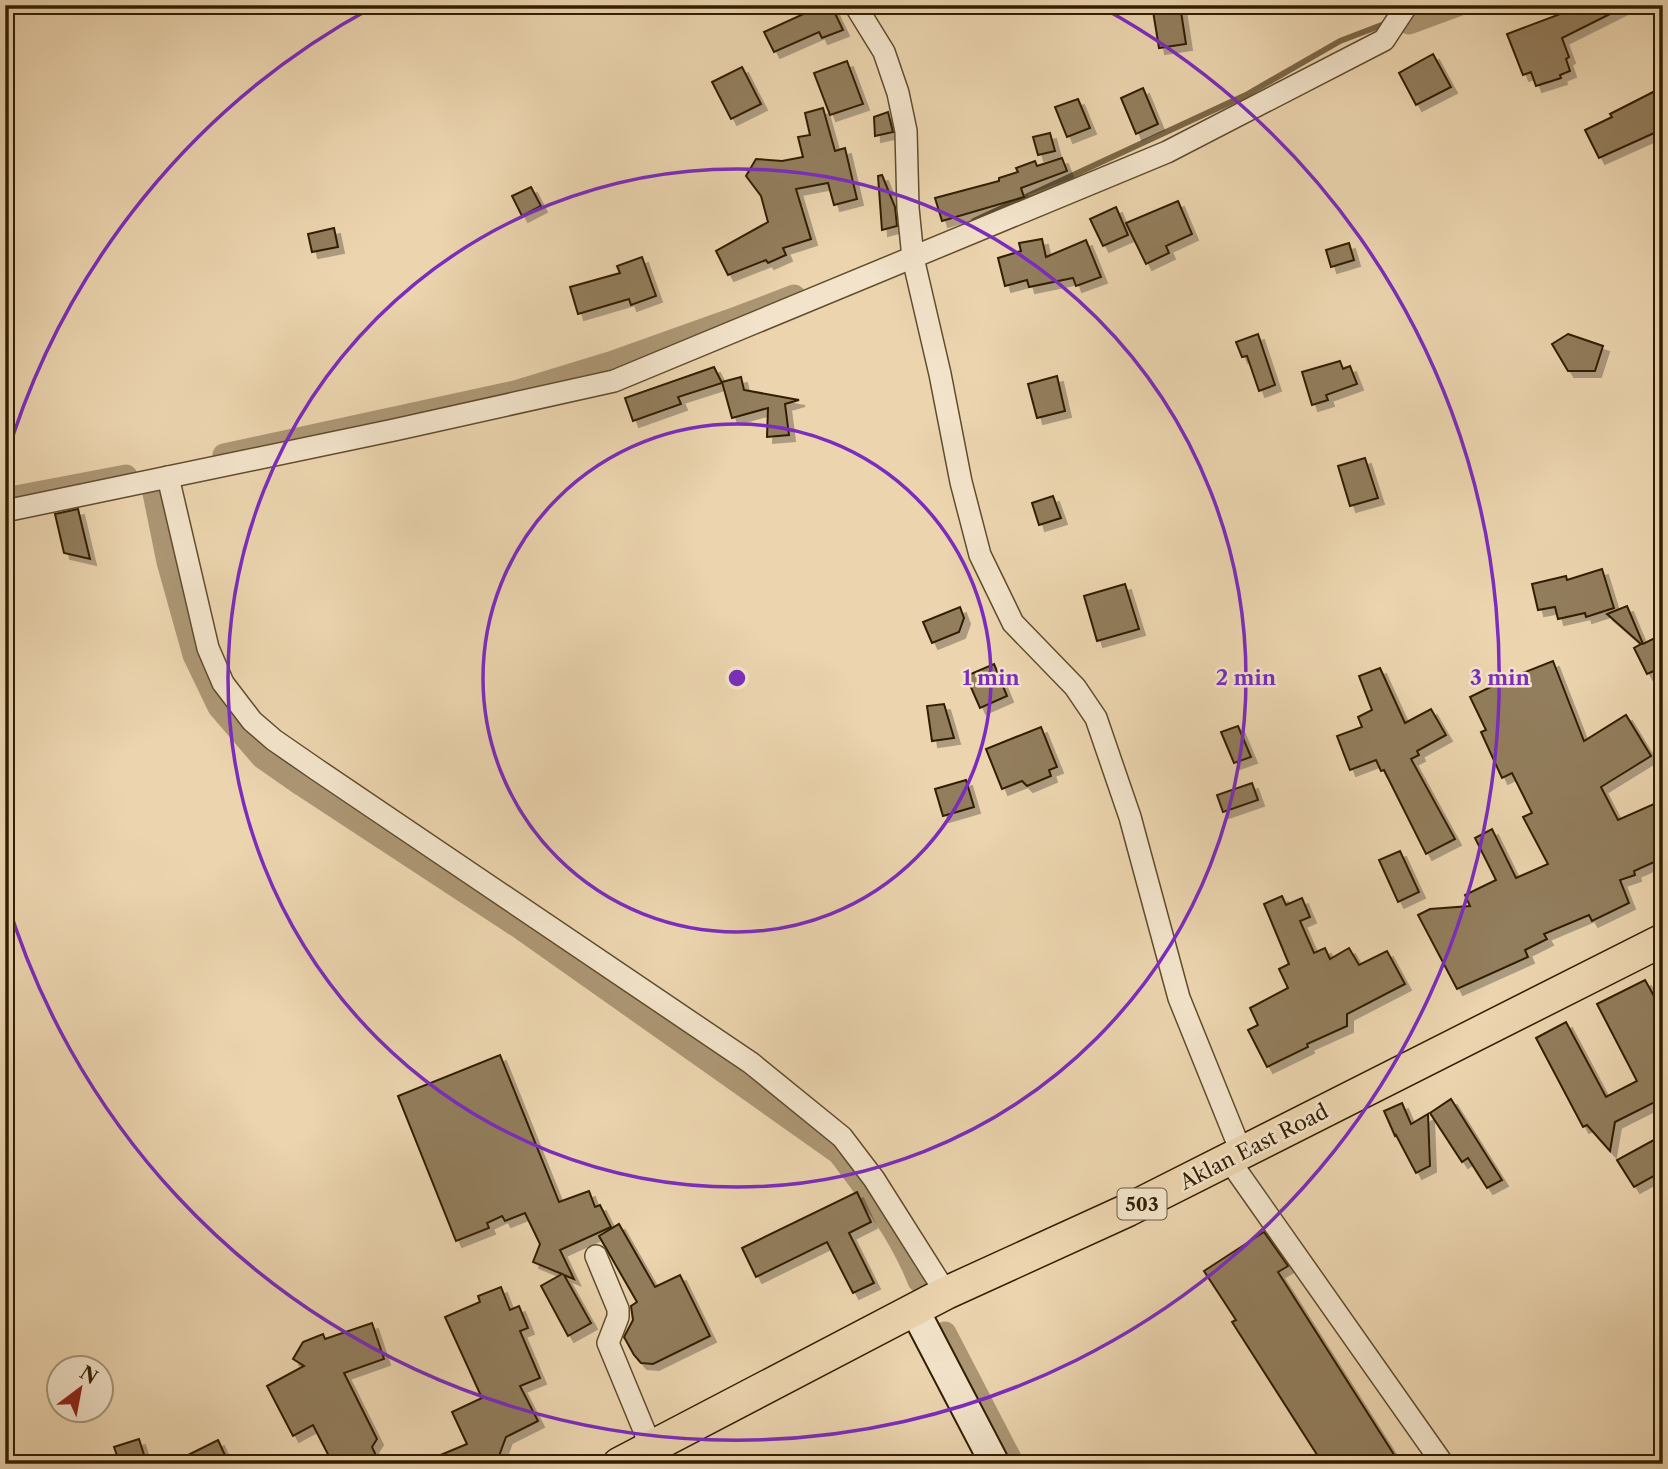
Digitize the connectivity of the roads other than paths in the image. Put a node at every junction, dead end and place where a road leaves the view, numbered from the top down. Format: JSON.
{"nodes":[{"id":1,"x":855,"y":5,"type":"edge"},
{"id":2,"x":1407,"y":5,"type":"edge"},
{"id":3,"x":913,"y":258,"type":"junction"},
{"id":4,"x":168,"y":477,"type":"junction"},
{"id":5,"x":5,"y":511,"type":"edge"},
{"id":6,"x":1663,"y":940,"type":"edge"},
{"id":7,"x":1235,"y":1157,"type":"junction"},
{"id":8,"x":596,"y":1256,"type":"dead end"},
{"id":9,"x":946,"y":1293,"type":"junction"},
{"id":10,"x":914,"y":1309,"type":"junction"},
{"id":11,"x":651,"y":1447,"type":"junction"},
{"id":12,"x":619,"y":1464,"type":"edge"},
{"id":13,"x":995,"y":1464,"type":"edge"},
{"id":14,"x":1443,"y":1464,"type":"edge"}],
"edges":[{"from":1,"to":3,"type":"street"},
{"from":2,"to":3,"type":"street"},
{"from":3,"to":4,"type":"street"},
{"from":3,"to":7,"type":"street"},
{"from":4,"to":5,"type":"street"},
{"from":4,"to":9,"type":"street"},
{"from":6,"to":7,"type":"main road","name":"Aklan East Road","number":"503"},
{"from":7,"to":9,"type":"main road","name":"Aklan East Road","number":"503"},
{"from":7,"to":14,"type":"street"},
{"from":8,"to":11,"type":"street"},
{"from":9,"to":10,"type":"main road","name":"Aklan East Road","number":"503"},
{"from":10,"to":11,"type":"main road","name":"Aklan East Road","number":"503"},
{"from":10,"to":13,"type":"street"},
{"from":11,"to":12,"type":"main road","name":"Aklan East Road","number":"503"}]}
